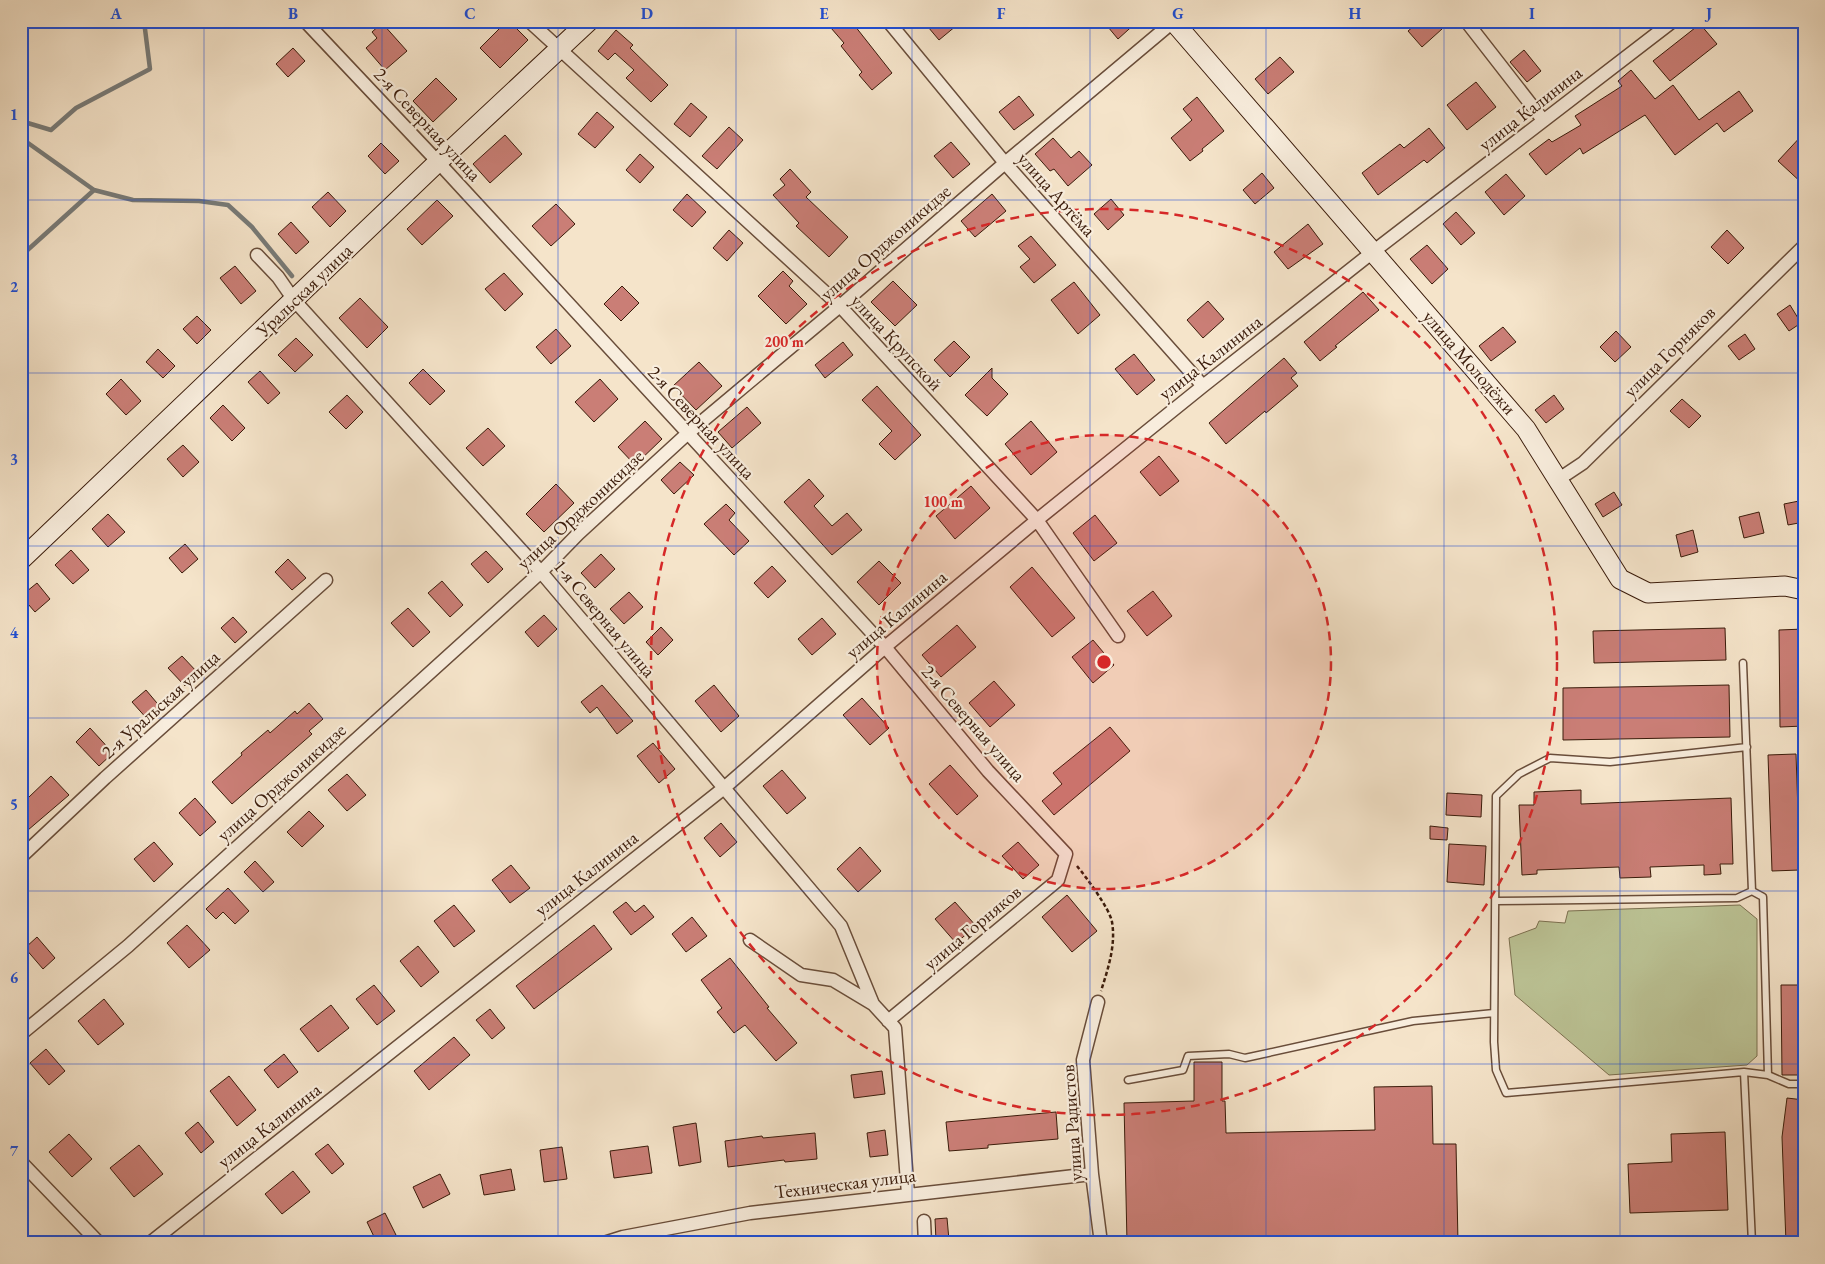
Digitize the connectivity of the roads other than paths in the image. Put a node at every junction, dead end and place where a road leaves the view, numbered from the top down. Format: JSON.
{"nodes":[{"id":1,"x":305,"y":21,"type":"edge"},
{"id":2,"x":529,"y":21,"type":"edge"},
{"id":3,"x":589,"y":21,"type":"edge"},
{"id":4,"x":888,"y":21,"type":"edge"},
{"id":5,"x":1173,"y":21,"type":"edge"},
{"id":6,"x":1466,"y":21,"type":"edge"},
{"id":7,"x":1673,"y":21,"type":"edge"},
{"id":8,"x":559,"y":49,"type":"junction"},
{"id":9,"x":1543,"y":120,"type":"junction"},
{"id":10,"x":438,"y":162,"type":"junction"},
{"id":11,"x":1005,"y":163,"type":"junction"},
{"id":12,"x":1804,"y":246,"type":"edge"},
{"id":13,"x":1374,"y":251,"type":"junction"},
{"id":14,"x":257,"y":255,"type":"dead end"},
{"id":15,"x":294,"y":300,"type":"junction"},
{"id":16,"x":840,"y":306,"type":"junction"},
{"id":17,"x":1203,"y":386,"type":"junction"},
{"id":18,"x":687,"y":434,"type":"junction"},
{"id":19,"x":1559,"y":479,"type":"junction"},
{"id":20,"x":1037,"y":520,"type":"junction"},
{"id":21,"x":21,"y":560,"type":"edge"},
{"id":22,"x":541,"y":572,"type":"junction"},
{"id":23,"x":326,"y":580,"type":"dead end"},
{"id":24,"x":1804,"y":590,"type":"edge"},
{"id":25,"x":1118,"y":636,"type":"dead end"},
{"id":26,"x":885,"y":647,"type":"junction"},
{"id":27,"x":1743,"y":664,"type":"dead end"},
{"id":28,"x":1747,"y":747,"type":"junction"},
{"id":29,"x":724,"y":788,"type":"junction"},
{"id":30,"x":1066,"y":854,"type":"joint"},
{"id":31,"x":21,"y":857,"type":"edge"},
{"id":32,"x":1752,"y":891,"type":"junction"},
{"id":33,"x":1496,"y":901,"type":"junction"},
{"id":34,"x":750,"y":940,"type":"dead end"},
{"id":35,"x":1098,"y":1002,"type":"road end"},
{"id":36,"x":872,"y":1004,"type":"junction"},
{"id":37,"x":1494,"y":1013,"type":"junction"},
{"id":38,"x":888,"y":1021,"type":"junction"},
{"id":39,"x":21,"y":1034,"type":"edge"},
{"id":40,"x":1744,"y":1072,"type":"junction"},
{"id":41,"x":1768,"y":1075,"type":"junction"},
{"id":42,"x":1128,"y":1080,"type":"dead end"},
{"id":43,"x":1804,"y":1084,"type":"edge"},
{"id":44,"x":21,"y":1162,"type":"edge"},
{"id":45,"x":1092,"y":1174,"type":"junction"},
{"id":46,"x":908,"y":1194,"type":"junction"},
{"id":47,"x":924,"y":1221,"type":"dead end"},
{"id":48,"x":99,"y":1243,"type":"edge"},
{"id":49,"x":150,"y":1243,"type":"edge"},
{"id":50,"x":604,"y":1243,"type":"edge"},
{"id":51,"x":925,"y":1243,"type":"edge"},
{"id":52,"x":1101,"y":1243,"type":"edge"},
{"id":53,"x":1752,"y":1243,"type":"edge"}],
"edges":[{"from":1,"to":10,"type":"street","name":"2-я Северная улица"},
{"from":2,"to":8,"type":"street","name":"улица Крупской"},
{"from":3,"to":8,"type":"main road","name":"Уральская улица"},
{"from":4,"to":11,"type":"street","name":"улица Артёма"},
{"from":5,"to":11,"type":"street","name":"улица Орджоникидзе"},
{"from":5,"to":13,"type":"main road","name":"улица Молодёжи"},
{"from":6,"to":9,"type":"street"},
{"from":7,"to":9,"type":"street","name":"улица Калинина"},
{"from":8,"to":10,"type":"main road","name":"Уральская улица"},
{"from":8,"to":16,"type":"street","name":"улица Крупской"},
{"from":9,"to":13,"type":"street","name":"улица Калинина"},
{"from":10,"to":15,"type":"main road","name":"Уральская улица"},
{"from":10,"to":18,"type":"street","name":"2-я Северная улица"},
{"from":11,"to":16,"type":"street","name":"улица Орджоникидзе"},
{"from":11,"to":17,"type":"street","name":"улица Артёма"},
{"from":12,"to":19,"type":"street","name":"улица Горняков"},
{"from":13,"to":17,"type":"street","name":"улица Калинина"},
{"from":13,"to":19,"type":"main road","name":"улица Молодёжи"},
{"from":14,"to":15,"type":"street","name":"1-я Северная улица"},
{"from":15,"to":21,"type":"main road","name":"Уральская улица"},
{"from":15,"to":22,"type":"street","name":"1-я Северная улица"},
{"from":16,"to":18,"type":"street","name":"улица Орджоникидзе"},
{"from":16,"to":20,"type":"street","name":"улица Крупской"},
{"from":17,"to":20,"type":"street","name":"улица Калинина"},
{"from":18,"to":22,"type":"street","name":"улица Орджоникидзе"},
{"from":18,"to":26,"type":"street","name":"2-я Северная улица"},
{"from":19,"to":24,"type":"main road","name":"улица Молодёжи"},
{"from":20,"to":25,"type":"street","name":"улица Крупской"},
{"from":20,"to":26,"type":"street","name":"улица Калинина"},
{"from":22,"to":29,"type":"street","name":"1-я Северная улица"},
{"from":22,"to":39,"type":"street","name":"улица Орджоникидзе"},
{"from":23,"to":31,"type":"street","name":"2-я Уральская улица"},
{"from":26,"to":29,"type":"street","name":"улица Калинина"},
{"from":26,"to":30,"type":"street","name":"2-я Северная улица"},
{"from":27,"to":28,"type":"lane"},
{"from":28,"to":32,"type":"lane"},
{"from":28,"to":33,"type":"lane"},
{"from":29,"to":36,"type":"street","name":"1-я Северная улица"},
{"from":29,"to":49,"type":"street","name":"улица Калинина"},
{"from":30,"to":38,"type":"street","name":"улица Горняков"},
{"from":32,"to":33,"type":"lane"},
{"from":32,"to":41,"type":"lane"},
{"from":33,"to":37,"type":"lane"},
{"from":34,"to":36,"type":"street","name":"1-я Северная улица"},
{"from":35,"to":45,"type":"street","name":"улица Радистов"},
{"from":36,"to":38,"type":"street","name":"1-я Северная улица"},
{"from":37,"to":40,"type":"lane"},
{"from":37,"to":42,"type":"lane"},
{"from":38,"to":46,"type":"street","name":"1-я Северная улица"},
{"from":40,"to":41,"type":"lane"},
{"from":40,"to":53,"type":"lane"},
{"from":41,"to":43,"type":"lane"},
{"from":44,"to":48,"type":"street"},
{"from":45,"to":46,"type":"street","name":"Техническая улица"},
{"from":45,"to":52,"type":"street","name":"улица Радистов"},
{"from":46,"to":50,"type":"street","name":"Техническая улица"},
{"from":47,"to":51,"type":"street"}]}
